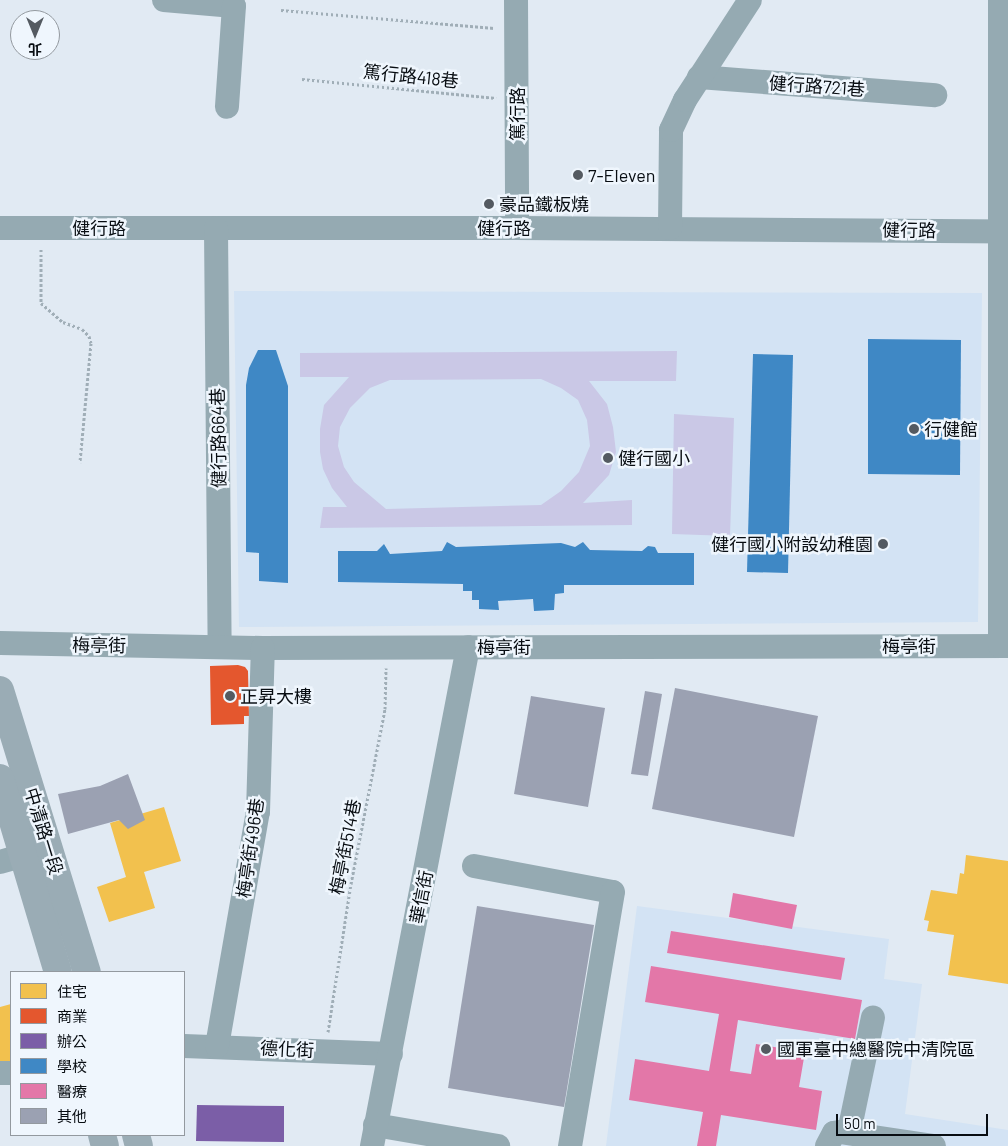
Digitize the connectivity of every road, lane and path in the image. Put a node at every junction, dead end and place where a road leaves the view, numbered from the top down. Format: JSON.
{"nodes":[{"id":1,"x":164,"y":0,"type":"edge"},
{"id":2,"x":516,"y":0,"type":"edge"},
{"id":3,"x":750,"y":0,"type":"edge"},
{"id":4,"x":1000,"y":0,"type":"edge"},
{"id":5,"x":281,"y":10,"type":"dead end"},
{"id":6,"x":516,"y":30,"type":"junction"},
{"id":7,"x":699,"y":78,"type":"junction"},
{"id":8,"x":302,"y":79,"type":"dead end"},
{"id":9,"x":935,"y":95,"type":"dead end"},
{"id":10,"x":516,"y":100,"type":"junction"},
{"id":11,"x":226,"y":107,"type":"dead end"},
{"id":12,"x":0,"y":228,"type":"edge"},
{"id":13,"x":41,"y":228,"type":"junction"},
{"id":14,"x":216,"y":228,"type":"junction"},
{"id":15,"x":517,"y":228,"type":"junction"},
{"id":16,"x":670,"y":228,"type":"junction"},
{"id":17,"x":1004,"y":231,"type":"edge"},
{"id":18,"x":1004,"y":391,"type":"edge"},
{"id":19,"x":80,"y":462,"type":"dead end"},
{"id":20,"x":0,"y":643,"type":"edge"},
{"id":21,"x":1004,"y":646,"type":"edge"},
{"id":22,"x":220,"y":647,"type":"junction"},
{"id":23,"x":386,"y":647,"type":"junction"},
{"id":24,"x":468,"y":647,"type":"junction"},
{"id":25,"x":263,"y":648,"type":"junction"},
{"id":26,"x":0,"y":690,"type":"edge"},
{"id":27,"x":0,"y":778,"type":"edge"},
{"id":28,"x":12,"y":859,"type":"edge"},
{"id":29,"x":474,"y":866,"type":"dead end"},
{"id":30,"x":58,"y":971,"type":"edge"},
{"id":31,"x":87,"y":971,"type":"edge"},
{"id":32,"x":873,"y":1017,"type":"dead end"},
{"id":33,"x":185,"y":1046,"type":"edge"},
{"id":34,"x":217,"y":1046,"type":"junction"},
{"id":35,"x":325,"y":1051,"type":"junction"},
{"id":36,"x":391,"y":1054,"type":"junction"},
{"id":37,"x":850,"y":1132,"type":"junction"},
{"id":38,"x":374,"y":1135,"type":"edge"},
{"id":39,"x":498,"y":1146,"type":"edge"},
{"id":40,"x":570,"y":1146,"type":"edge"},
{"id":41,"x":827,"y":1146,"type":"edge"},
{"id":42,"x":934,"y":1146,"type":"edge"}],
"edges":[{"from":1,"to":11,"type":"street"},
{"from":2,"to":6,"type":"street","name":"篤行路"},
{"from":3,"to":7,"type":"street"},
{"from":4,"to":17,"type":"street"},
{"from":5,"to":6,"type":"path"},
{"from":6,"to":10,"type":"street","name":"篤行路"},
{"from":7,"to":9,"type":"street","name":"健行路721巷"},
{"from":7,"to":16,"type":"street"},
{"from":8,"to":10,"type":"path","name":"篤行路418巷"},
{"from":10,"to":15,"type":"street","name":"篤行路"},
{"from":12,"to":13,"type":"street","name":"健行路"},
{"from":13,"to":14,"type":"street","name":"健行路"},
{"from":13,"to":19,"type":"path"},
{"from":14,"to":15,"type":"street","name":"健行路"},
{"from":14,"to":22,"type":"street","name":"健行路664巷"},
{"from":15,"to":16,"type":"street","name":"健行路"},
{"from":16,"to":17,"type":"street","name":"健行路"},
{"from":17,"to":18,"type":"street"},
{"from":18,"to":21,"type":"street"},
{"from":20,"to":22,"type":"street","name":"梅亭街"},
{"from":21,"to":24,"type":"street","name":"梅亭街"},
{"from":22,"to":25,"type":"street","name":"梅亭街"},
{"from":23,"to":24,"type":"street","name":"梅亭街"},
{"from":23,"to":25,"type":"street","name":"梅亭街"},
{"from":23,"to":35,"type":"path","name":"梅亭街514巷"},
{"from":24,"to":36,"type":"street","name":"華信街"},
{"from":25,"to":34,"type":"street","name":"梅亭街496巷"},
{"from":26,"to":31,"type":"main road","name":"中清路一段"},
{"from":27,"to":28,"type":"main road","name":"中清路一段"},
{"from":28,"to":30,"type":"main road","name":"中清路一段"},
{"from":29,"to":40,"type":"street"},
{"from":32,"to":37,"type":"street"},
{"from":33,"to":34,"type":"street","name":"德化街"},
{"from":34,"to":35,"type":"street","name":"德化街"},
{"from":35,"to":36,"type":"street","name":"德化街"},
{"from":36,"to":38,"type":"street","name":"華信街"},
{"from":37,"to":41,"type":"street"},
{"from":37,"to":42,"type":"street"},
{"from":38,"to":39,"type":"street"}]}
